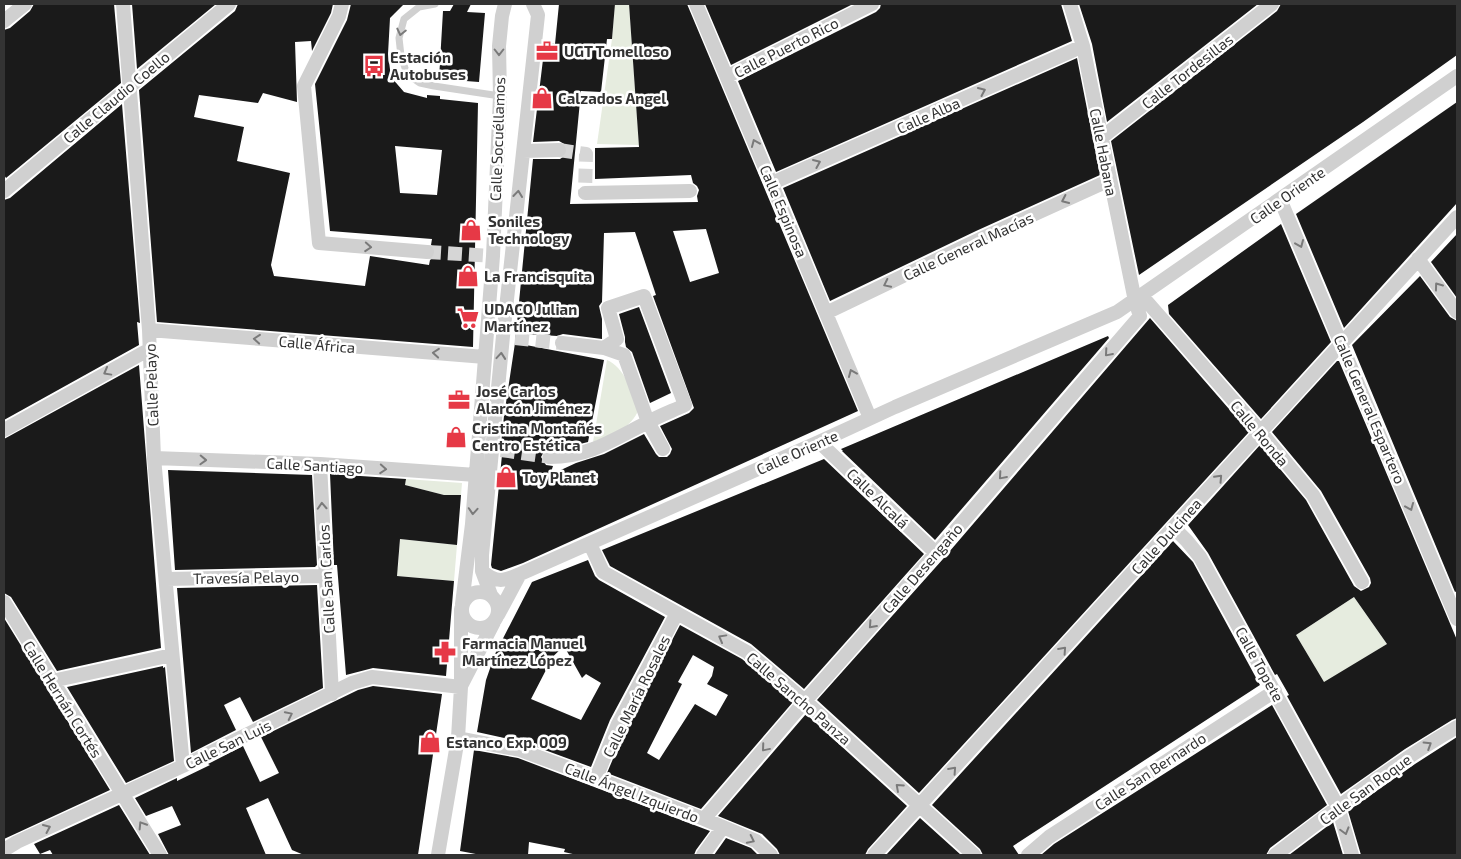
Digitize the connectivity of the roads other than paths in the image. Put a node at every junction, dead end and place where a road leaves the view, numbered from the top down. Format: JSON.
{"nodes":[{"id":1,"x":25,"y":4,"type":"edge"},
{"id":2,"x":124,"y":4,"type":"edge"},
{"id":3,"x":229,"y":4,"type":"edge"},
{"id":4,"x":342,"y":4,"type":"edge"},
{"id":5,"x":435,"y":4,"type":"edge"},
{"id":6,"x":505,"y":4,"type":"edge"},
{"id":7,"x":533,"y":4,"type":"edge"},
{"id":8,"x":696,"y":4,"type":"edge"},
{"id":9,"x":872,"y":4,"type":"edge"},
{"id":10,"x":1070,"y":4,"type":"edge"},
{"id":11,"x":1272,"y":4,"type":"edge"},
{"id":12,"x":4,"y":21,"type":"edge"},
{"id":13,"x":1084,"y":46,"type":"junction"},
{"id":14,"x":728,"y":76,"type":"junction"},
{"id":15,"x":1457,"y":76,"type":"edge"},
{"id":16,"x":131,"y":85,"type":"junction"},
{"id":17,"x":500,"y":96,"type":"junction"},
{"id":18,"x":1101,"y":138,"type":"junction"},
{"id":19,"x":559,"y":150,"type":"tunnel mouth"},
{"id":20,"x":523,"y":151,"type":"junction"},
{"id":21,"x":1110,"y":180,"type":"junction"},
{"id":22,"x":772,"y":183,"type":"junction"},
{"id":23,"x":4,"y":189,"type":"edge"},
{"id":24,"x":690,"y":191,"type":"dead end"},
{"id":25,"x":585,"y":193,"type":"dead end"},
{"id":26,"x":1280,"y":199,"type":"junction"},
{"id":27,"x":1457,"y":217,"type":"edge"},
{"id":28,"x":427,"y":252,"type":"tunnel mouth"},
{"id":29,"x":1418,"y":259,"type":"junction"},
{"id":30,"x":1138,"y":298,"type":"junction"},
{"id":31,"x":1117,"y":312,"type":"junction"},
{"id":32,"x":1457,"y":312,"type":"edge"},
{"id":33,"x":826,"y":313,"type":"junction"},
{"id":34,"x":1140,"y":316,"type":"joint"},
{"id":35,"x":1131,"y":328,"type":"junction"},
{"id":36,"x":149,"y":330,"type":"junction"},
{"id":37,"x":562,"y":343,"type":"tunnel mouth"},
{"id":38,"x":1342,"y":343,"type":"junction"},
{"id":39,"x":604,"y":348,"type":"junction"},
{"id":40,"x":150,"y":349,"type":"junction"},
{"id":41,"x":485,"y":357,"type":"junction"},
{"id":42,"x":870,"y":418,"type":"junction"},
{"id":43,"x":648,"y":422,"type":"junction"},
{"id":44,"x":4,"y":430,"type":"edge"},
{"id":45,"x":1261,"y":433,"type":"junction"},
{"id":46,"x":819,"y":442,"type":"junction"},
{"id":47,"x":663,"y":449,"type":"dead end"},
{"id":48,"x":550,"y":457,"type":"tunnel mouth"},
{"id":49,"x":154,"y":458,"type":"junction"},
{"id":50,"x":320,"y":464,"type":"junction"},
{"id":51,"x":476,"y":475,"type":"junction"},
{"id":52,"x":1174,"y":528,"type":"junction"},
{"id":53,"x":590,"y":544,"type":"junction"},
{"id":54,"x":936,"y":554,"type":"junction"},
{"id":55,"x":482,"y":571,"type":"junction"},
{"id":56,"x":520,"y":574,"type":"junction"},
{"id":57,"x":326,"y":576,"type":"junction"},
{"id":58,"x":166,"y":579,"type":"junction"},
{"id":59,"x":1362,"y":582,"type":"dead end"},
{"id":60,"x":491,"y":595,"type":"junction"},
{"id":61,"x":4,"y":602,"type":"edge"},
{"id":62,"x":1454,"y":602,"type":"edge"},
{"id":63,"x":462,"y":606,"type":"junction"},
{"id":64,"x":677,"y":613,"type":"junction"},
{"id":65,"x":495,"y":619,"type":"junction"},
{"id":66,"x":1457,"y":619,"type":"edge"},
{"id":67,"x":172,"y":655,"type":"junction"},
{"id":68,"x":52,"y":681,"type":"junction"},
{"id":69,"x":461,"y":687,"type":"junction"},
{"id":70,"x":1275,"y":690,"type":"junction"},
{"id":71,"x":332,"y":694,"type":"junction"},
{"id":72,"x":805,"y":701,"type":"junction"},
{"id":73,"x":1457,"y":727,"type":"edge"},
{"id":74,"x":458,"y":738,"type":"junction"},
{"id":75,"x":183,"y":766,"type":"junction"},
{"id":76,"x":596,"y":778,"type":"junction"},
{"id":77,"x":123,"y":794,"type":"junction"},
{"id":78,"x":920,"y":806,"type":"junction"},
{"id":79,"x":1338,"y":807,"type":"junction"},
{"id":80,"x":704,"y":819,"type":"junction"},
{"id":81,"x":723,"y":827,"type":"junction"},
{"id":82,"x":4,"y":850,"type":"edge"},
{"id":83,"x":160,"y":855,"type":"edge"},
{"id":84,"x":438,"y":855,"type":"edge"},
{"id":85,"x":703,"y":855,"type":"edge"},
{"id":86,"x":771,"y":855,"type":"edge"},
{"id":87,"x":874,"y":855,"type":"edge"},
{"id":88,"x":974,"y":855,"type":"edge"},
{"id":89,"x":1028,"y":855,"type":"edge"},
{"id":90,"x":1275,"y":855,"type":"edge"},
{"id":91,"x":1352,"y":855,"type":"edge"}],
"edges":[{"from":1,"to":12,"type":"street"},
{"from":2,"to":16,"type":"street","name":"Calle Pelayo"},
{"from":3,"to":16,"type":"street","name":"Calle Claudio Coello"},
{"from":4,"to":28,"type":"street","one_way":true},
{"from":5,"to":17,"type":"lane","one_way":true},
{"from":6,"to":17,"type":"street","name":"Calle Socuéllamos","one_way":true},
{"from":7,"to":20,"type":"street","name":"Calle Socuéllamos"},
{"from":8,"to":14,"type":"street","name":"Calle Espinosa"},
{"from":9,"to":14,"type":"street","name":"Calle Puerto Rico"},
{"from":10,"to":13,"type":"street","name":"Calle Habana"},
{"from":11,"to":18,"type":"street","name":"Calle Tordesillas"},
{"from":13,"to":18,"type":"street","name":"Calle Habana"},
{"from":22,"to":13,"type":"street","name":"Calle Alba","one_way":true},
{"from":22,"to":14,"type":"street","name":"Calle Espinosa","one_way":true},
{"from":15,"to":26,"type":"street","name":"Calle Oriente"},
{"from":16,"to":23,"type":"street","name":"Calle Claudio Coello"},
{"from":16,"to":36,"type":"street","name":"Calle Pelayo"},
{"from":17,"to":41,"type":"street","name":"Calle Socuéllamos"},
{"from":18,"to":21,"type":"street","name":"Calle Habana"},
{"from":19,"to":20,"type":"street"},
{"from":55,"to":20,"type":"street","name":"Calle Socuéllamos","one_way":true},
{"from":21,"to":30,"type":"street","name":"Calle Habana"},
{"from":21,"to":33,"type":"street","name":"Calle General Macías","one_way":true},
{"from":22,"to":33,"type":"street","name":"Calle Espinosa"},
{"from":24,"to":25,"type":"street"},
{"from":26,"to":30,"type":"street","name":"Calle Oriente"},
{"from":26,"to":38,"type":"street","name":"Calle General Espartero","one_way":true},
{"from":27,"to":29,"type":"street","name":"Calle Dulcinea"},
{"from":32,"to":29,"type":"street","one_way":true},
{"from":29,"to":38,"type":"street","name":"Calle Dulcinea"},
{"from":30,"to":31,"type":"street","name":"Calle Oriente"},
{"from":30,"to":34,"type":"street","name":"Calle Habana"},
{"from":30,"to":45,"type":"street","name":"Calle Ronda"},
{"from":31,"to":35,"type":"street"},
{"from":31,"to":42,"type":"street","name":"Calle Oriente"},
{"from":42,"to":33,"type":"street","name":"Calle Espinosa","one_way":true},
{"from":34,"to":35,"type":"street","name":"Calle Desengaño"},
{"from":35,"to":54,"type":"street","name":"Calle Desengaño","one_way":true},
{"from":36,"to":40,"type":"street","name":"Calle Pelayo"},
{"from":41,"to":36,"type":"street","name":"Calle África","one_way":true},
{"from":37,"to":39,"type":"street"},
{"from":38,"to":45,"type":"street","name":"Calle Dulcinea"},
{"from":38,"to":62,"type":"street","name":"Calle General Espartero","one_way":true},
{"from":39,"to":43,"type":"street"},
{"from":39,"to":43,"type":"street"},
{"from":40,"to":44,"type":"street","one_way":true},
{"from":40,"to":49,"type":"street","name":"Calle Pelayo"},
{"from":41,"to":51,"type":"street","name":"Calle Socuéllamos"},
{"from":42,"to":46,"type":"street","name":"Calle Oriente"},
{"from":43,"to":47,"type":"street"},
{"from":43,"to":48,"type":"street"},
{"from":52,"to":45,"type":"street","name":"Calle Dulcinea","one_way":true},
{"from":45,"to":59,"type":"street","name":"Calle Ronda"},
{"from":46,"to":53,"type":"street","name":"Calle Oriente"},
{"from":46,"to":54,"type":"street","name":"Calle Alcalá"},
{"from":49,"to":50,"type":"street","name":"Calle Santiago","one_way":true},
{"from":49,"to":58,"type":"street","name":"Calle Pelayo"},
{"from":50,"to":51,"type":"street","name":"Calle Santiago","one_way":true},
{"from":57,"to":50,"type":"street","name":"Calle San Carlos","one_way":true},
{"from":51,"to":63,"type":"street","name":"Calle Socuéllamos","one_way":true},
{"from":52,"to":70,"type":"street","name":"Calle Topete"},
{"from":78,"to":52,"type":"street","name":"Calle Dulcinea","one_way":true},
{"from":53,"to":56,"type":"street","name":"Calle Oriente"},
{"from":53,"to":64,"type":"street","name":"Calle Sancho Panza"},
{"from":54,"to":72,"type":"street","name":"Calle Desengaño","one_way":true},
{"from":55,"to":56,"type":"street","name":"Calle Oriente"},
{"from":55,"to":60,"type":"street","name":"Calle Socuéllamos"},
{"from":56,"to":65,"type":"street"},
{"from":57,"to":58,"type":"street","name":"Travesía Pelayo"},
{"from":57,"to":71,"type":"street","name":"Calle San Carlos"},
{"from":58,"to":67,"type":"street","name":"Calle Pelayo"},
{"from":60,"to":63,"type":"street"},
{"from":60,"to":65,"type":"street"},
{"from":61,"to":68,"type":"street","name":"Calle Hernán Cortés"},
{"from":62,"to":66,"type":"street","name":"Calle General Espartero"},
{"from":63,"to":65,"type":"street"},
{"from":63,"to":69,"type":"street","name":"Calle Socuéllamos"},
{"from":72,"to":64,"type":"street","name":"Calle Sancho Panza","one_way":true},
{"from":64,"to":76,"type":"street","name":"Calle María Rosales"},
{"from":65,"to":69,"type":"street","name":"Calle Socuéllamos"},
{"from":67,"to":68,"type":"street"},
{"from":67,"to":75,"type":"street","name":"Calle Pelayo"},
{"from":68,"to":77,"type":"street","name":"Calle Hernán Cortés"},
{"from":69,"to":71,"type":"street","name":"Calle San Luis"},
{"from":69,"to":74,"type":"street","name":"Calle Socuéllamos"},
{"from":70,"to":79,"type":"street","name":"Calle Topete"},
{"from":70,"to":89,"type":"street","name":"Calle San Bernardo"},
{"from":75,"to":71,"type":"street","name":"Calle San Luis","one_way":true},
{"from":78,"to":72,"type":"street","name":"Calle Sancho Panza","one_way":true},
{"from":72,"to":80,"type":"street","name":"Calle Desengaño","one_way":true},
{"from":79,"to":73,"type":"street","name":"Calle San Roque","one_way":true},
{"from":74,"to":76,"type":"street","name":"Calle Ángel Izquierdo"},
{"from":74,"to":84,"type":"street","name":"Calle Socuéllamos"},
{"from":75,"to":77,"type":"street","name":"Calle San Luis"},
{"from":76,"to":80,"type":"street","name":"Calle Ángel Izquierdo"},
{"from":82,"to":77,"type":"street","name":"Calle San Luis","one_way":true},
{"from":83,"to":77,"type":"street","name":"Calle Hernán Cortés","one_way":true},
{"from":78,"to":87,"type":"street","name":"Calle Dulcinea"},
{"from":78,"to":88,"type":"street","name":"Calle Sancho Panza"},
{"from":79,"to":90,"type":"street","name":"Calle San Roque"},
{"from":79,"to":91,"type":"street","name":"Calle Topete","one_way":true},
{"from":80,"to":81,"type":"street","name":"Calle Ángel Izquierdo"},
{"from":81,"to":85,"type":"street"},
{"from":81,"to":86,"type":"street","name":"Calle Ángel Izquierdo","one_way":true}]}
